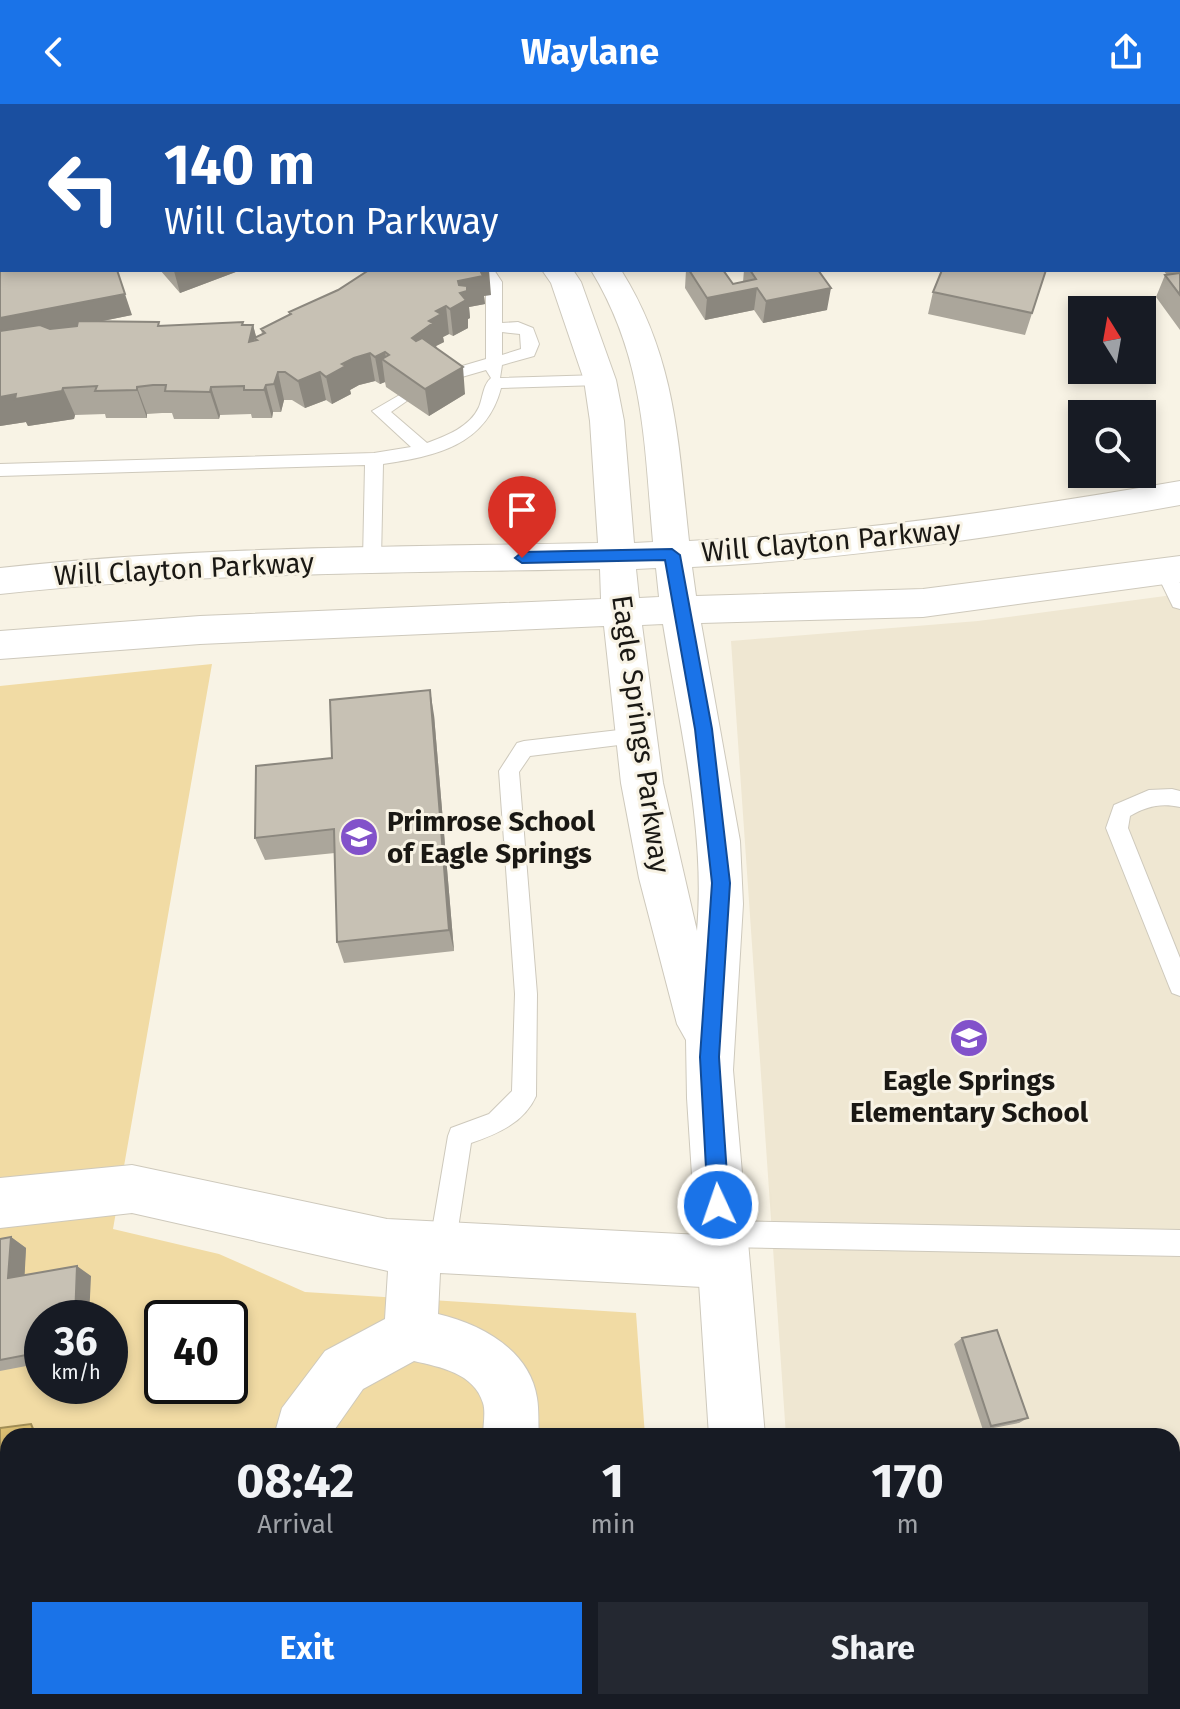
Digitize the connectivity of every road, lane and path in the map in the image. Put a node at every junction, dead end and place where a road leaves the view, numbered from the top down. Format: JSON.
{"nodes":[{"id":1,"x":487,"y":272,"type":"edge"},
{"id":2,"x":558,"y":272,"type":"edge"},
{"id":3,"x":607,"y":272,"type":"edge"},
{"id":4,"x":493,"y":328,"type":"junction"},
{"id":5,"x":494,"y":360,"type":"junction"},
{"id":6,"x":441,"y":378,"type":"edge"},
{"id":7,"x":600,"y":380,"type":"junction"},
{"id":8,"x":494,"y":383,"type":"junction"},
{"id":9,"x":403,"y":398,"type":"edge"},
{"id":10,"x":423,"y":449,"type":"junction"},
{"id":11,"x":374,"y":459,"type":"junction"},
{"id":12,"x":0,"y":470,"type":"edge"},
{"id":13,"x":1180,"y":493,"type":"edge"},
{"id":14,"x":617,"y":555,"type":"junction"},
{"id":15,"x":672,"y":555,"type":"junction"},
{"id":16,"x":372,"y":560,"type":"junction"},
{"id":17,"x":0,"y":581,"type":"edge"},
{"id":18,"x":1175,"y":581,"type":"edge"},
{"id":19,"x":682,"y":611,"type":"junction"},
{"id":20,"x":621,"y":612,"type":"junction"},
{"id":21,"x":0,"y":645,"type":"edge"},
{"id":22,"x":636,"y":736,"type":"junction"},
{"id":23,"x":1180,"y":799,"type":"edge"},
{"id":24,"x":1180,"y":986,"type":"edge"},
{"id":25,"x":709,"y":1057,"type":"junction"},
{"id":26,"x":0,"y":1203,"type":"edge"},
{"id":27,"x":1180,"y":1243,"type":"edge"},
{"id":28,"x":429,"y":1247,"type":"junction"},
{"id":29,"x":721,"y":1248,"type":"junction"},
{"id":30,"x":411,"y":1334,"type":"junction"},
{"id":31,"x":302,"y":1428,"type":"edge"},
{"id":32,"x":511,"y":1428,"type":"edge"},
{"id":33,"x":736,"y":1428,"type":"edge"}],
"edges":[{"from":1,"to":4,"type":"lane"},
{"from":2,"to":7,"type":"street","name":"Eagle Springs Parkway"},
{"from":3,"to":15,"type":"street","name":"Eagle Springs Parkway"},
{"from":4,"to":5,"type":"lane"},
{"from":4,"to":5,"type":"lane"},
{"from":5,"to":6,"type":"lane"},
{"from":5,"to":8,"type":"lane"},
{"from":7,"to":8,"type":"lane"},
{"from":7,"to":14,"type":"street","name":"Eagle Springs Parkway"},
{"from":8,"to":10,"type":"lane"},
{"from":9,"to":10,"type":"lane"},
{"from":10,"to":11,"type":"lane"},
{"from":11,"to":12,"type":"lane"},
{"from":11,"to":16,"type":"lane"},
{"from":13,"to":15,"type":"street","name":"Will Clayton Parkway"},
{"from":14,"to":15,"type":"street","name":"Will Clayton Parkway"},
{"from":14,"to":16,"type":"street","name":"Will Clayton Parkway"},
{"from":14,"to":20,"type":"street","name":"Eagle Springs Parkway"},
{"from":15,"to":19,"type":"street","name":"Eagle Springs Parkway"},
{"from":16,"to":17,"type":"street","name":"Will Clayton Parkway"},
{"from":18,"to":19,"type":"street","name":"Will Clayton Parkway"},
{"from":19,"to":20,"type":"street","name":"Will Clayton Parkway"},
{"from":19,"to":25,"type":"street","name":"Eagle Springs Parkway"},
{"from":20,"to":21,"type":"street","name":"Will Clayton Parkway"},
{"from":20,"to":22,"type":"street","name":"Eagle Springs Parkway"},
{"from":22,"to":25,"type":"street","name":"Eagle Springs Parkway"},
{"from":22,"to":28,"type":"lane"},
{"from":23,"to":24,"type":"lane"},
{"from":25,"to":29,"type":"street","name":"Eagle Springs Parkway"},
{"from":26,"to":28,"type":"street"},
{"from":27,"to":29,"type":"lane"},
{"from":28,"to":29,"type":"street"},
{"from":28,"to":30,"type":"street"},
{"from":29,"to":33,"type":"street","name":"Eagle Springs Parkway"},
{"from":30,"to":31,"type":"street"},
{"from":30,"to":32,"type":"street"}]}
